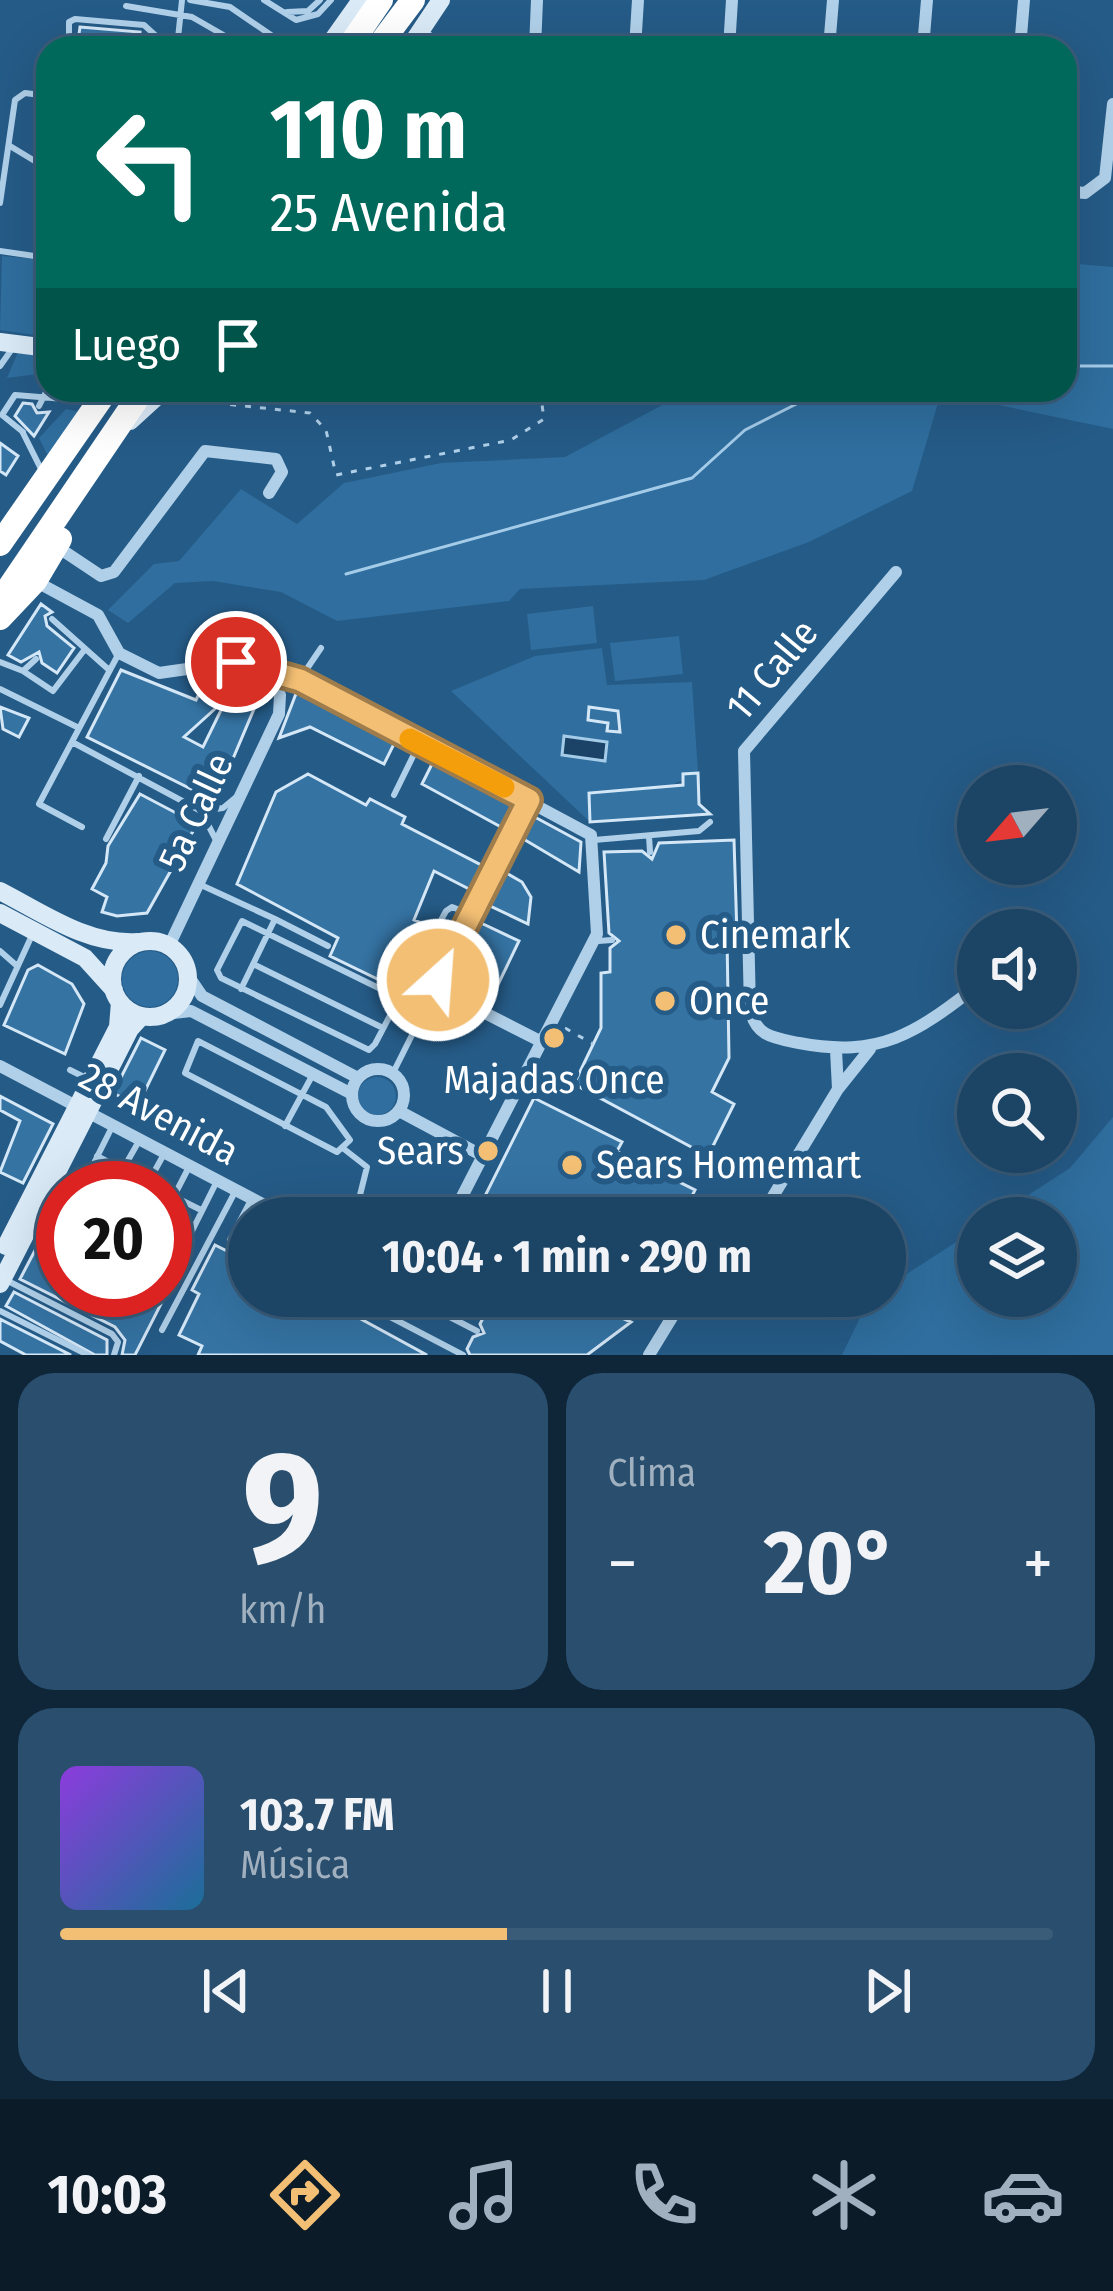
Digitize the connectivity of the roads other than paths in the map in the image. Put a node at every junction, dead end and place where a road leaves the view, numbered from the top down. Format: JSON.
{"nodes":[{"id":1,"x":186,"y":0,"type":"edge"},
{"id":2,"x":264,"y":0,"type":"edge"},
{"id":3,"x":320,"y":0,"type":"edge"},
{"id":4,"x":331,"y":0,"type":"edge"},
{"id":5,"x":381,"y":0,"type":"edge"},
{"id":6,"x":393,"y":0,"type":"edge"},
{"id":7,"x":413,"y":0,"type":"edge"},
{"id":8,"x":441,"y":0,"type":"edge"},
{"id":9,"x":537,"y":0,"type":"edge"},
{"id":10,"x":638,"y":0,"type":"edge"},
{"id":11,"x":732,"y":0,"type":"edge"},
{"id":12,"x":833,"y":0,"type":"edge"},
{"id":13,"x":927,"y":0,"type":"edge"},
{"id":14,"x":1024,"y":0,"type":"edge"},
{"id":15,"x":125,"y":6,"type":"dead end"},
{"id":16,"x":354,"y":6,"type":"edge"},
{"id":17,"x":284,"y":11,"type":"junction"},
{"id":18,"x":181,"y":14,"type":"junction"},
{"id":19,"x":421,"y":29,"type":"junction"},
{"id":20,"x":69,"y":36,"type":"edge"},
{"id":21,"x":150,"y":36,"type":"edge"},
{"id":22,"x":178,"y":36,"type":"edge"},
{"id":23,"x":227,"y":36,"type":"edge"},
{"id":24,"x":272,"y":36,"type":"edge"},
{"id":25,"x":340,"y":36,"type":"edge"},
{"id":26,"x":344,"y":36,"type":"edge"},
{"id":27,"x":369,"y":36,"type":"edge"},
{"id":28,"x":386,"y":36,"type":"edge"},
{"id":29,"x":417,"y":36,"type":"edge"},
{"id":30,"x":431,"y":36,"type":"edge"},
{"id":31,"x":536,"y":36,"type":"edge"},
{"id":32,"x":636,"y":36,"type":"edge"},
{"id":33,"x":730,"y":36,"type":"edge"},
{"id":34,"x":830,"y":36,"type":"edge"},
{"id":35,"x":924,"y":36,"type":"edge"},
{"id":36,"x":1021,"y":36,"type":"edge"},
{"id":37,"x":36,"y":96,"type":"edge"},
{"id":38,"x":1113,"y":104,"type":"edge"},
{"id":39,"x":9,"y":145,"type":"junction"},
{"id":40,"x":36,"y":162,"type":"edge"},
{"id":41,"x":1077,"y":192,"type":"edge"},
{"id":42,"x":0,"y":203,"type":"edge"},
{"id":43,"x":0,"y":251,"type":"edge"},
{"id":44,"x":36,"y":256,"type":"edge"},
{"id":45,"x":8,"y":344,"type":"edge"},
{"id":46,"x":0,"y":366,"type":"edge"},
{"id":47,"x":36,"y":401,"type":"edge"},
{"id":48,"x":99,"y":402,"type":"edge"},
{"id":49,"x":135,"y":402,"type":"edge"},
{"id":50,"x":151,"y":402,"type":"edge"},
{"id":51,"x":107,"y":443,"type":"junction"},
{"id":52,"x":45,"y":479,"type":"junction"},
{"id":53,"x":268,"y":493,"type":"dead end"},
{"id":54,"x":3,"y":536,"type":"edge"},
{"id":55,"x":56,"y":546,"type":"junction"},
{"id":56,"x":896,"y":572,"type":"dead end"},
{"id":57,"x":35,"y":580,"type":"junction"},
{"id":58,"x":0,"y":601,"type":"edge"},
{"id":59,"x":0,"y":618,"type":"edge"},
{"id":60,"x":54,"y":624,"type":"dead end"},
{"id":61,"x":0,"y":635,"type":"edge"},
{"id":62,"x":321,"y":648,"type":"dead end"},
{"id":63,"x":85,"y":649,"type":"junction"},
{"id":64,"x":119,"y":653,"type":"junction"},
{"id":65,"x":36,"y":659,"type":"dead end"},
{"id":66,"x":0,"y":662,"type":"edge"},
{"id":67,"x":108,"y":669,"type":"junction"},
{"id":68,"x":262,"y":669,"type":"junction"},
{"id":69,"x":22,"y":671,"type":"junction"},
{"id":70,"x":300,"y":680,"type":"junction"},
{"id":71,"x":0,"y":688,"type":"edge"},
{"id":72,"x":282,"y":704,"type":"junction"},
{"id":73,"x":78,"y":728,"type":"junction"},
{"id":74,"x":72,"y":742,"type":"junction"},
{"id":75,"x":420,"y":744,"type":"junction"},
{"id":76,"x":139,"y":776,"type":"junction"},
{"id":77,"x":242,"y":791,"type":"junction"},
{"id":78,"x":394,"y":795,"type":"dead end"},
{"id":79,"x":529,"y":800,"type":"junction"},
{"id":80,"x":201,"y":812,"type":"junction"},
{"id":81,"x":710,"y":822,"type":"dead end"},
{"id":82,"x":82,"y":827,"type":"dead end"},
{"id":83,"x":649,"y":836,"type":"junction"},
{"id":84,"x":592,"y":838,"type":"junction"},
{"id":85,"x":106,"y":839,"type":"dead end"},
{"id":86,"x":217,"y":842,"type":"junction"},
{"id":87,"x":650,"y":852,"type":"dead end"},
{"id":88,"x":199,"y":884,"type":"junction"},
{"id":89,"x":0,"y":891,"type":"edge"},
{"id":90,"x":0,"y":913,"type":"edge"},
{"id":91,"x":470,"y":914,"type":"junction"},
{"id":92,"x":274,"y":919,"type":"junction"},
{"id":93,"x":34,"y":931,"type":"junction"},
{"id":94,"x":268,"y":933,"type":"junction"},
{"id":95,"x":612,"y":940,"type":"dead end"},
{"id":96,"x":142,"y":942,"type":"junction"},
{"id":97,"x":594,"y":942,"type":"junction"},
{"id":98,"x":169,"y":946,"type":"junction"},
{"id":99,"x":328,"y":946,"type":"dead end"},
{"id":100,"x":0,"y":951,"type":"edge"},
{"id":101,"x":253,"y":964,"type":"junction"},
{"id":102,"x":16,"y":965,"type":"junction"},
{"id":103,"x":188,"y":974,"type":"junction"},
{"id":104,"x":405,"y":987,"type":"junction"},
{"id":105,"x":242,"y":988,"type":"junction"},
{"id":106,"x":431,"y":994,"type":"junction"},
{"id":107,"x":117,"y":996,"type":"junction"},
{"id":108,"x":957,"y":997,"type":"edge"},
{"id":109,"x":399,"y":998,"type":"junction"},
{"id":110,"x":0,"y":1005,"type":"edge"},
{"id":111,"x":164,"y":1014,"type":"junction"},
{"id":112,"x":142,"y":1016,"type":"junction"},
{"id":113,"x":209,"y":1021,"type":"junction"},
{"id":114,"x":383,"y":1028,"type":"junction"},
{"id":115,"x":198,"y":1041,"type":"junction"},
{"id":116,"x":542,"y":1042,"type":"junction"},
{"id":117,"x":870,"y":1049,"type":"junction"},
{"id":118,"x":836,"y":1050,"type":"junction"},
{"id":119,"x":0,"y":1066,"type":"edge"},
{"id":120,"x":70,"y":1070,"type":"dead end"},
{"id":121,"x":393,"y":1073,"type":"junction"},
{"id":122,"x":313,"y":1074,"type":"junction"},
{"id":123,"x":358,"y":1078,"type":"junction"},
{"id":124,"x":89,"y":1080,"type":"junction"},
{"id":125,"x":838,"y":1089,"type":"junction"},
{"id":126,"x":302,"y":1094,"type":"junction"},
{"id":127,"x":352,"y":1094,"type":"junction"},
{"id":128,"x":83,"y":1107,"type":"junction"},
{"id":129,"x":401,"y":1109,"type":"junction"},
{"id":130,"x":114,"y":1123,"type":"junction"},
{"id":131,"x":285,"y":1126,"type":"junction"},
{"id":132,"x":141,"y":1137,"type":"junction"},
{"id":133,"x":344,"y":1149,"type":"junction"},
{"id":134,"x":166,"y":1151,"type":"junction"},
{"id":135,"x":484,"y":1153,"type":"junction"},
{"id":136,"x":97,"y":1156,"type":"junction"},
{"id":137,"x":95,"y":1161,"type":"edge"},
{"id":138,"x":107,"y":1161,"type":"edge"},
{"id":139,"x":128,"y":1161,"type":"edge"},
{"id":140,"x":160,"y":1161,"type":"edge"},
{"id":141,"x":185,"y":1161,"type":"edge"},
{"id":142,"x":192,"y":1165,"type":"edge"},
{"id":143,"x":218,"y":1179,"type":"junction"},
{"id":144,"x":236,"y":1189,"type":"junction"},
{"id":145,"x":253,"y":1197,"type":"edge"},
{"id":146,"x":362,"y":1197,"type":"edge"},
{"id":147,"x":462,"y":1197,"type":"edge"},
{"id":148,"x":773,"y":1197,"type":"edge"},
{"id":149,"x":192,"y":1205,"type":"edge"},
{"id":150,"x":201,"y":1210,"type":"junction"},
{"id":151,"x":192,"y":1231,"type":"edge"},
{"id":152,"x":1,"y":1274,"type":"edge"},
{"id":153,"x":0,"y":1311,"type":"edge"},
{"id":154,"x":390,"y":1317,"type":"edge"},
{"id":155,"x":450,"y":1317,"type":"edge"},
{"id":156,"x":673,"y":1317,"type":"edge"},
{"id":157,"x":162,"y":1330,"type":"dead end"},
{"id":158,"x":477,"y":1331,"type":"dead end"},
{"id":159,"x":88,"y":1355,"type":"edge"},
{"id":160,"x":114,"y":1355,"type":"edge"},
{"id":161,"x":463,"y":1355,"type":"edge"},
{"id":162,"x":650,"y":1355,"type":"edge"}],
"edges":[{"from":1,"to":18,"type":"lane"},
{"from":1,"to":24,"type":"lane"},
{"from":2,"to":17,"type":"lane"},
{"from":3,"to":17,"type":"lane"},
{"from":4,"to":17,"type":"lane"},
{"from":5,"to":26,"type":"highway"},
{"from":6,"to":27,"type":"highway"},
{"from":7,"to":28,"type":"highway"},
{"from":8,"to":19,"type":"street"},
{"from":9,"to":31,"type":"street"},
{"from":10,"to":32,"type":"street"},
{"from":11,"to":33,"type":"street"},
{"from":12,"to":34,"type":"street"},
{"from":13,"to":35,"type":"street"},
{"from":14,"to":36,"type":"street"},
{"from":15,"to":18,"type":"lane"},
{"from":16,"to":25,"type":"street"},
{"from":18,"to":22,"type":"lane"},
{"from":18,"to":23,"type":"lane"},
{"from":19,"to":29,"type":"street"},
{"from":19,"to":30,"type":"lane"},
{"from":20,"to":21,"type":"lane"},
{"from":37,"to":39,"type":"lane"},
{"from":38,"to":41,"type":"street"},
{"from":39,"to":40,"type":"lane"},
{"from":39,"to":42,"type":"lane"},
{"from":43,"to":44,"type":"lane"},
{"from":45,"to":46,"type":"lane"},
{"from":47,"to":52,"type":"lane"},
{"from":48,"to":52,"type":"highway"},
{"from":49,"to":51,"type":"highway"},
{"from":50,"to":51,"type":"street"},
{"from":51,"to":55,"type":"highway"},
{"from":51,"to":58,"type":"highway"},
{"from":52,"to":54,"type":"highway"},
{"from":53,"to":55,"type":"street"},
{"from":55,"to":57,"type":"highway"},
{"from":56,"to":118,"type":"street","name":"11 Calle"},
{"from":57,"to":59,"type":"highway"},
{"from":57,"to":61,"type":"lane"},
{"from":57,"to":64,"type":"street"},
{"from":60,"to":63,"type":"lane"},
{"from":62,"to":70,"type":"lane"},
{"from":63,"to":67,"type":"lane"},
{"from":63,"to":69,"type":"lane"},
{"from":64,"to":67,"type":"lane"},
{"from":64,"to":68,"type":"street"},
{"from":65,"to":69,"type":"lane"},
{"from":66,"to":69,"type":"lane"},
{"from":67,"to":73,"type":"lane"},
{"from":68,"to":70,"type":"street"},
{"from":68,"to":72,"type":"street"},
{"from":70,"to":72,"type":"street","name":"5a Calle"},
{"from":70,"to":75,"type":"street"},
{"from":71,"to":73,"type":"lane"},
{"from":72,"to":77,"type":"street","name":"5a Calle"},
{"from":73,"to":74,"type":"lane"},
{"from":74,"to":76,"type":"lane"},
{"from":74,"to":82,"type":"lane"},
{"from":75,"to":78,"type":"lane"},
{"from":75,"to":79,"type":"street"},
{"from":76,"to":80,"type":"lane"},
{"from":76,"to":85,"type":"lane"},
{"from":77,"to":80,"type":"lane"},
{"from":77,"to":86,"type":"street","name":"5a Calle"},
{"from":79,"to":84,"type":"street"},
{"from":79,"to":91,"type":"lane"},
{"from":80,"to":86,"type":"lane"},
{"from":81,"to":83,"type":"lane"},
{"from":83,"to":84,"type":"lane"},
{"from":83,"to":87,"type":"lane"},
{"from":84,"to":97,"type":"street"},
{"from":86,"to":88,"type":"street","name":"5a Calle"},
{"from":88,"to":92,"type":"lane"},
{"from":88,"to":98,"type":"street","name":"5a Calle"},
{"from":89,"to":96,"type":"street"},
{"from":90,"to":93,"type":"street"},
{"from":91,"to":104,"type":"lane"},
{"from":91,"to":106,"type":"lane"},
{"from":92,"to":94,"type":"lane"},
{"from":92,"to":99,"type":"lane"},
{"from":93,"to":102,"type":"lane"},
{"from":93,"to":107,"type":"street"},
{"from":94,"to":101,"type":"lane"},
{"from":94,"to":105,"type":"lane"},
{"from":94,"to":109,"type":"lane"},
{"from":95,"to":97,"type":"lane"},
{"from":96,"to":98,"type":"street"},
{"from":96,"to":107,"type":"street"},
{"from":97,"to":116,"type":"street"},
{"from":98,"to":103,"type":"street"},
{"from":100,"to":102,"type":"lane"},
{"from":101,"to":105,"type":"lane"},
{"from":101,"to":114,"type":"lane"},
{"from":102,"to":110,"type":"lane"},
{"from":103,"to":111,"type":"street"},
{"from":103,"to":123,"type":"street"},
{"from":104,"to":106,"type":"lane"},
{"from":104,"to":109,"type":"lane"},
{"from":105,"to":114,"type":"lane"},
{"from":106,"to":116,"type":"street"},
{"from":106,"to":121,"type":"lane"},
{"from":107,"to":112,"type":"street"},
{"from":107,"to":124,"type":"street"},
{"from":108,"to":117,"type":"street","name":"11 Calle"},
{"from":109,"to":114,"type":"lane"},
{"from":111,"to":112,"type":"street"},
{"from":111,"to":113,"type":"street"},
{"from":112,"to":128,"type":"street"},
{"from":113,"to":115,"type":"lane"},
{"from":113,"to":122,"type":"street"},
{"from":115,"to":126,"type":"lane"},
{"from":115,"to":131,"type":"lane"},
{"from":116,"to":135,"type":"street"},
{"from":117,"to":118,"type":"street","name":"11 Calle"},
{"from":117,"to":125,"type":"street","name":"11 Calle"},
{"from":118,"to":125,"type":"street"},
{"from":119,"to":128,"type":"street","name":"28 Avenida"},
{"from":120,"to":124,"type":"lane"},
{"from":121,"to":123,"type":"street"},
{"from":121,"to":129,"type":"street"},
{"from":122,"to":126,"type":"lane"},
{"from":122,"to":127,"type":"street"},
{"from":123,"to":127,"type":"street"},
{"from":124,"to":128,"type":"street"},
{"from":125,"to":148,"type":"street","name":"11 Calle"},
{"from":126,"to":131,"type":"lane"},
{"from":126,"to":133,"type":"lane"},
{"from":127,"to":129,"type":"street"},
{"from":128,"to":130,"type":"street","name":"28 Avenida"},
{"from":128,"to":152,"type":"street"},
{"from":129,"to":135,"type":"street"},
{"from":130,"to":132,"type":"street","name":"28 Avenida"},
{"from":130,"to":136,"type":"lane"},
{"from":131,"to":133,"type":"lane"},
{"from":132,"to":134,"type":"street","name":"28 Avenida"},
{"from":132,"to":139,"type":"lane"},
{"from":133,"to":146,"type":"lane"},
{"from":134,"to":140,"type":"lane"},
{"from":134,"to":141,"type":"street","name":"28 Avenida"},
{"from":135,"to":147,"type":"street"},
{"from":136,"to":137,"type":"lane"},
{"from":136,"to":138,"type":"lane"},
{"from":142,"to":143,"type":"street","name":"28 Avenida"},
{"from":143,"to":144,"type":"street","name":"28 Avenida"},
{"from":143,"to":150,"type":"lane"},
{"from":144,"to":145,"type":"street","name":"28 Avenida"},
{"from":144,"to":157,"type":"lane"},
{"from":149,"to":150,"type":"lane"},
{"from":150,"to":151,"type":"lane"},
{"from":152,"to":160,"type":"lane"},
{"from":153,"to":159,"type":"lane"},
{"from":154,"to":161,"type":"lane"},
{"from":155,"to":158,"type":"lane"},
{"from":156,"to":162,"type":"street"}]}
